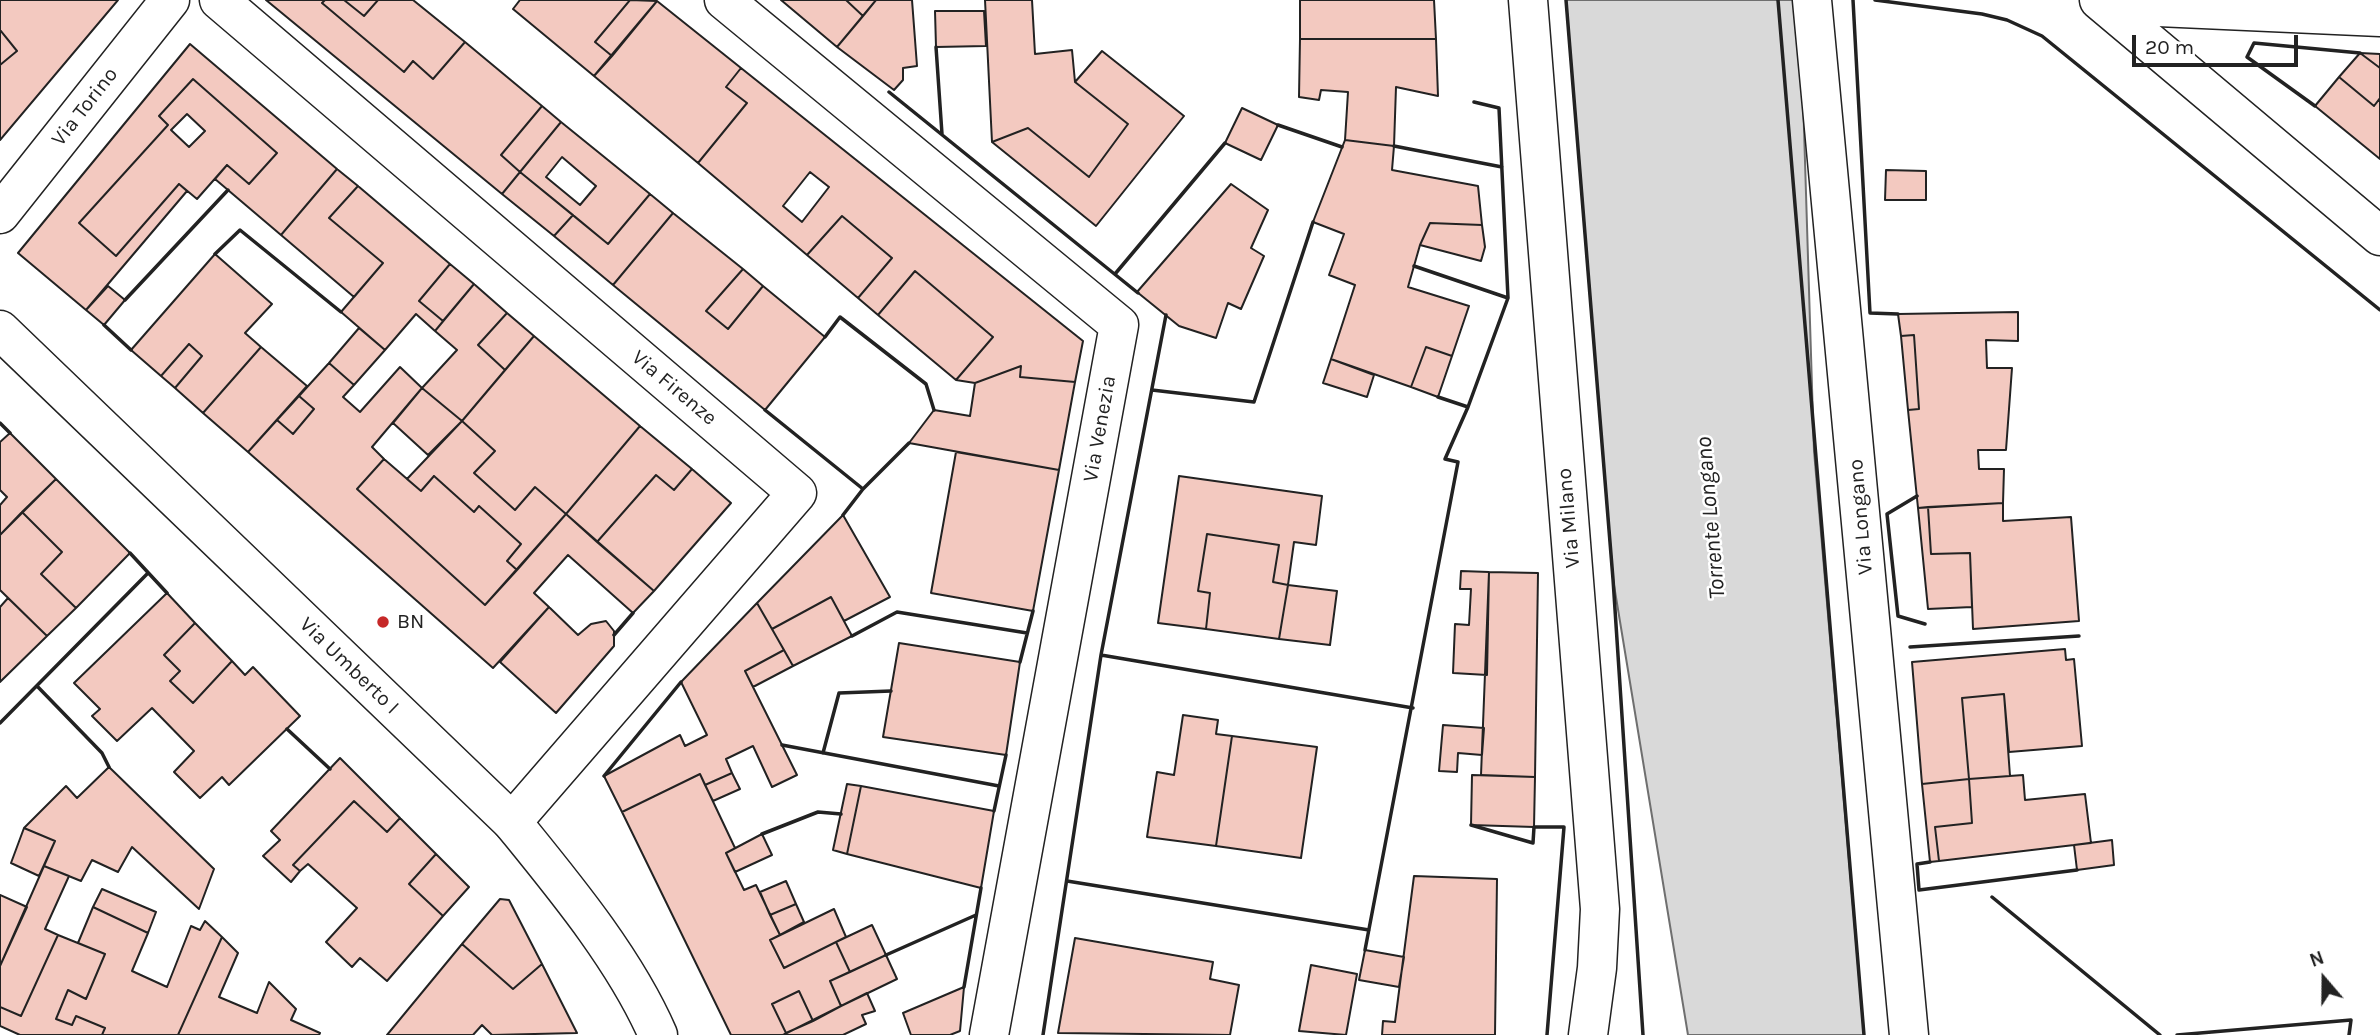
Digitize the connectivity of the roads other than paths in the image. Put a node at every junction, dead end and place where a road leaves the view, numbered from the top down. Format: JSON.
{"nodes":[{"id":1,"x":170,"y":0,"type":"edge"},
{"id":2,"x":219,"y":0,"type":"edge"},
{"id":3,"x":724,"y":0,"type":"edge"},
{"id":4,"x":1528,"y":0,"type":"edge"},
{"id":5,"x":1812,"y":0,"type":"edge"},
{"id":6,"x":2102,"y":0,"type":"edge"},
{"id":7,"x":2380,"y":17,"type":"edge"},
{"id":8,"x":0,"y":214,"type":"edge"},
{"id":9,"x":2380,"y":236,"type":"edge"},
{"id":10,"x":0,"y":330,"type":"edge"},
{"id":11,"x":512,"y":822,"type":"junction"},
{"id":12,"x":658,"y":1035,"type":"edge"},
{"id":13,"x":989,"y":1035,"type":"edge"},
{"id":14,"x":1588,"y":1035,"type":"edge"},
{"id":15,"x":1909,"y":1035,"type":"edge"}],
"edges":[{"from":1,"to":8,"type":"street","name":"Via Torino"},
{"from":2,"to":11,"type":"street","name":"Via Firenze"},
{"from":3,"to":13,"type":"street","name":"Via Venezia"},
{"from":4,"to":14,"type":"street","name":"Via Milano"},
{"from":5,"to":15,"type":"street","name":"Via Longano"},
{"from":6,"to":7,"type":"street"},
{"from":6,"to":9,"type":"street"},
{"from":10,"to":11,"type":"street","name":"Via Umberto I"},
{"from":11,"to":12,"type":"street","name":"Via Umberto I"}]}
